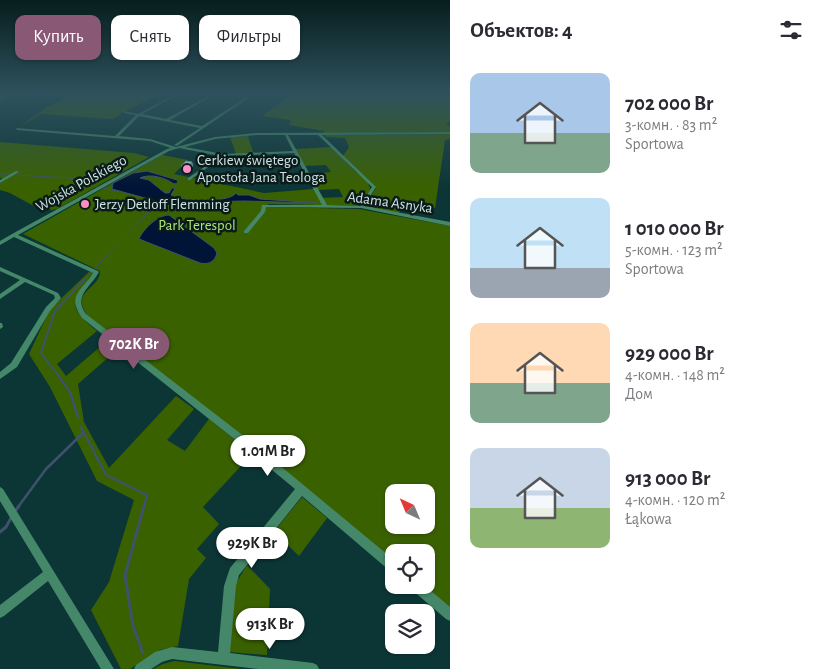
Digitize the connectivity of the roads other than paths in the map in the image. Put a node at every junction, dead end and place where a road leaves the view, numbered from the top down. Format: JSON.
{"nodes":[{"id":1,"x":128,"y":124,"type":"edge"},
{"id":2,"x":188,"y":124,"type":"edge"},
{"id":3,"x":206,"y":124,"type":"edge"},
{"id":4,"x":202,"y":127,"type":"junction"},
{"id":5,"x":17,"y":129,"type":"dead end"},
{"id":6,"x":450,"y":133,"type":"edge"},
{"id":7,"x":286,"y":134,"type":"junction"},
{"id":8,"x":319,"y":134,"type":"junction"},
{"id":9,"x":117,"y":136,"type":"junction"},
{"id":10,"x":176,"y":147,"type":"junction"},
{"id":11,"x":295,"y":152,"type":"junction"},
{"id":12,"x":224,"y":155,"type":"junction"},
{"id":13,"x":17,"y":172,"type":"dead end"},
{"id":14,"x":190,"y":179,"type":"dead end"},
{"id":15,"x":0,"y":182,"type":"edge"},
{"id":16,"x":325,"y":206,"type":"junction"},
{"id":17,"x":361,"y":207,"type":"junction"},
{"id":18,"x":450,"y":224,"type":"edge"},
{"id":19,"x":246,"y":232,"type":"dead end"},
{"id":20,"x":14,"y":235,"type":"junction"},
{"id":21,"x":0,"y":243,"type":"edge"},
{"id":22,"x":0,"y":269,"type":"edge"},
{"id":23,"x":24,"y":280,"type":"junction"},
{"id":24,"x":0,"y":297,"type":"edge"},
{"id":25,"x":0,"y":376,"type":"edge"},
{"id":26,"x":301,"y":489,"type":"junction"},
{"id":27,"x":0,"y":492,"type":"edge"},
{"id":28,"x":385,"y":559,"type":"edge"},
{"id":29,"x":50,"y":573,"type":"junction"},
{"id":30,"x":426,"y":594,"type":"edge"},
{"id":31,"x":0,"y":612,"type":"edge"},
{"id":32,"x":450,"y":615,"type":"edge"},
{"id":33,"x":223,"y":659,"type":"junction"},
{"id":34,"x":108,"y":669,"type":"edge"},
{"id":35,"x":140,"y":669,"type":"edge"},
{"id":36,"x":313,"y":669,"type":"edge"}],
"edges":[{"from":1,"to":9,"type":"street"},
{"from":2,"to":4,"type":"street"},
{"from":3,"to":4,"type":"street"},
{"from":4,"to":10,"type":"street"},
{"from":5,"to":9,"type":"street"},
{"from":6,"to":8,"type":"street"},
{"from":7,"to":8,"type":"street"},
{"from":7,"to":10,"type":"street"},
{"from":7,"to":11,"type":"street"},
{"from":8,"to":17,"type":"street"},
{"from":9,"to":10,"type":"street"},
{"from":10,"to":12,"type":"street"},
{"from":10,"to":20,"type":"street","name":"Wojska Polskiego"},
{"from":11,"to":12,"type":"street"},
{"from":11,"to":16,"type":"street"},
{"from":12,"to":14,"type":"street"},
{"from":13,"to":15,"type":"street"},
{"from":16,"to":17,"type":"street","name":"Adama Asnyka"},
{"from":16,"to":19,"type":"street","name":"Adama Asnyka"},
{"from":17,"to":18,"type":"street","name":"Adama Asnyka"},
{"from":20,"to":21,"type":"street","name":"Wojska Polskiego"},
{"from":20,"to":26,"type":"street"},
{"from":22,"to":23,"type":"street"},
{"from":23,"to":24,"type":"street"},
{"from":23,"to":25,"type":"street"},
{"from":26,"to":28,"type":"street"},
{"from":26,"to":33,"type":"street"},
{"from":27,"to":29,"type":"street"},
{"from":29,"to":31,"type":"street"},
{"from":29,"to":34,"type":"street"},
{"from":30,"to":32,"type":"street"},
{"from":33,"to":35,"type":"street"},
{"from":33,"to":36,"type":"street"}]}
